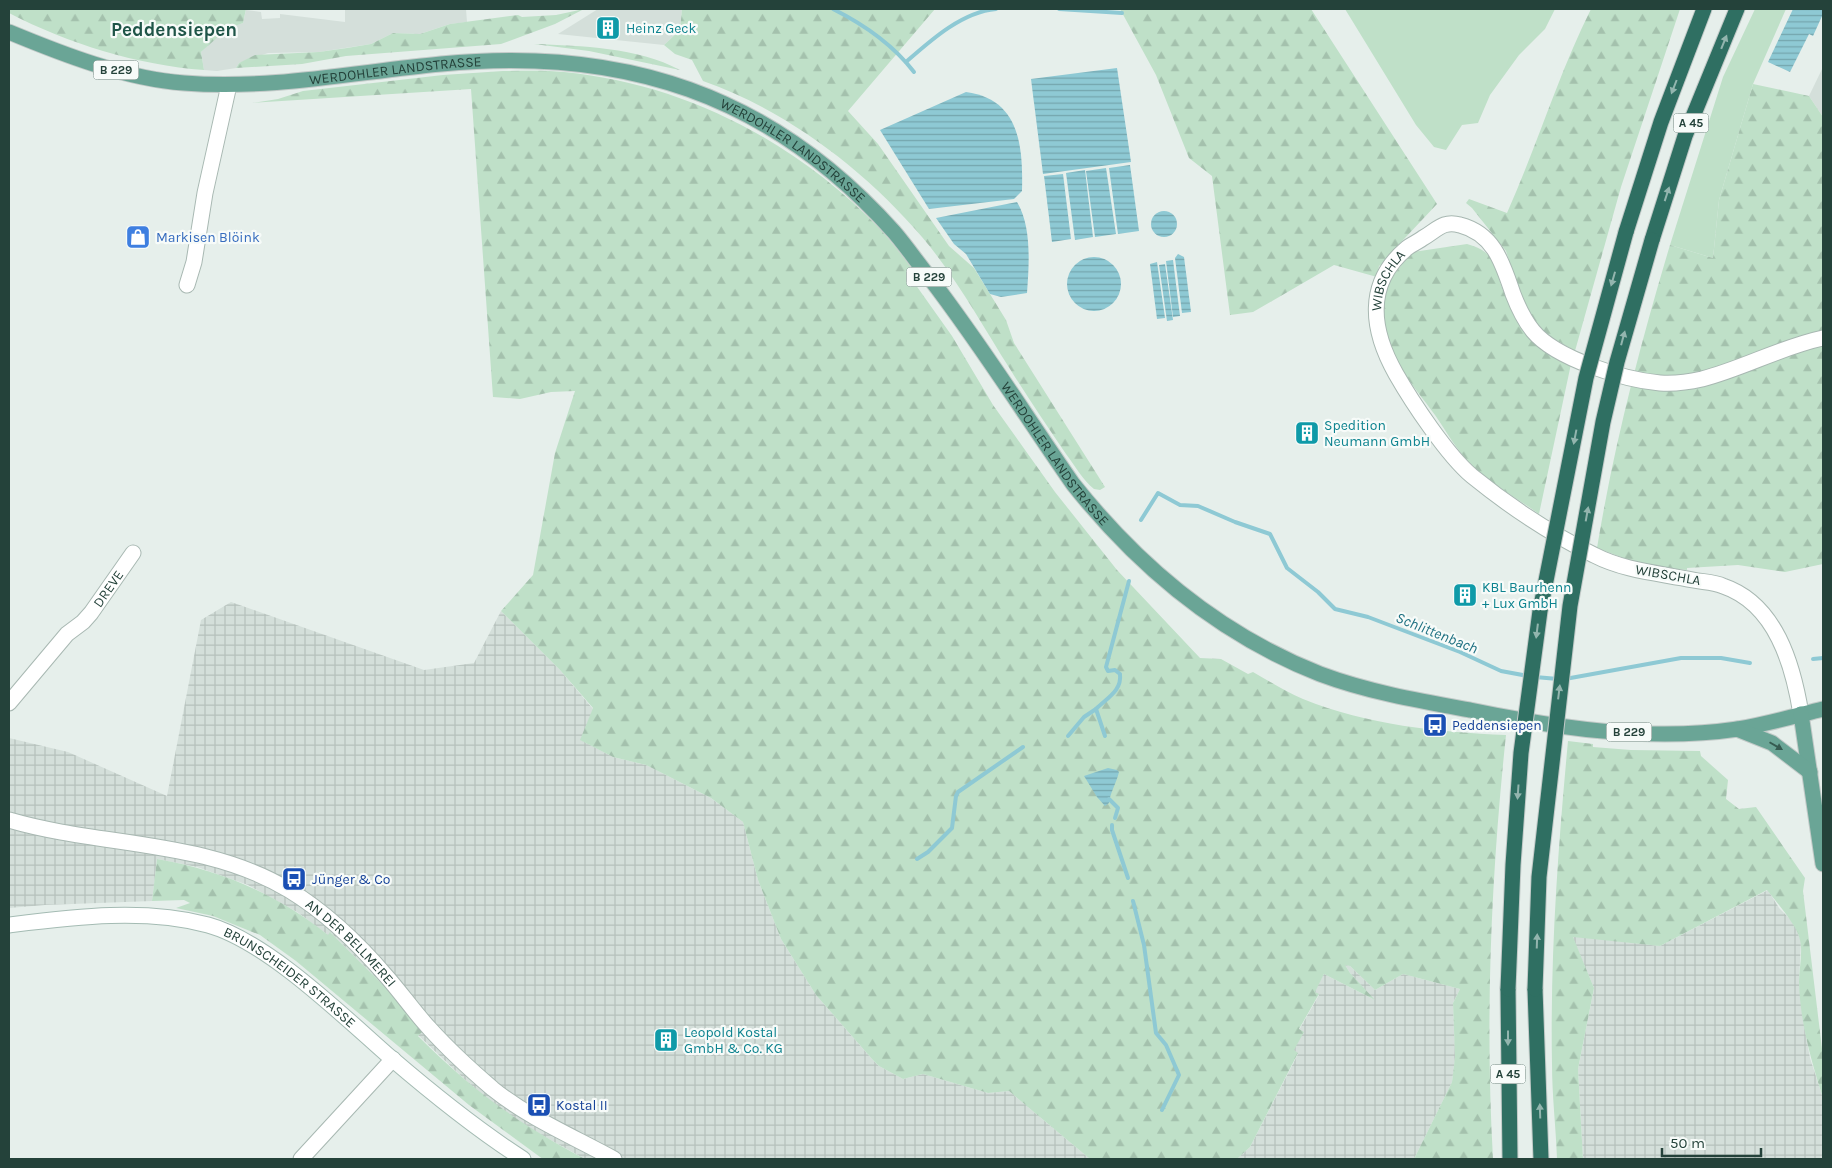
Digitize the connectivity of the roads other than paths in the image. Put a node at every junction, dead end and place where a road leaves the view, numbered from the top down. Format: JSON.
{"nodes":[{"id":1,"x":1704,"y":9,"type":"edge"},
{"id":2,"x":1737,"y":9,"type":"edge"},
{"id":3,"x":9,"y":32,"type":"edge"},
{"id":4,"x":229,"y":85,"type":"junction"},
{"id":5,"x":187,"y":285,"type":"dead end"},
{"id":6,"x":1823,"y":338,"type":"edge"},
{"id":7,"x":133,"y":552,"type":"dead end"},
{"id":8,"x":9,"y":703,"type":"edge"},
{"id":9,"x":1823,"y":709,"type":"edge"},
{"id":10,"x":1801,"y":714,"type":"junction"},
{"id":11,"x":1736,"y":729,"type":"junction"},
{"id":12,"x":1810,"y":772,"type":"junction"},
{"id":13,"x":9,"y":820,"type":"edge"},
{"id":14,"x":1823,"y":864,"type":"edge"},
{"id":15,"x":9,"y":926,"type":"edge"},
{"id":16,"x":392,"y":1059,"type":"junction"},
{"id":17,"x":301,"y":1159,"type":"edge"},
{"id":18,"x":523,"y":1159,"type":"edge"},
{"id":19,"x":614,"y":1159,"type":"edge"},
{"id":20,"x":1510,"y":1159,"type":"edge"},
{"id":21,"x":1541,"y":1159,"type":"edge"}],
"edges":[{"from":1,"to":20,"type":"highway","number":"A 45","one_way":true,"bridge":true},
{"from":21,"to":2,"type":"highway","number":"A 45","one_way":true,"bridge":true},
{"from":3,"to":4,"type":"main road","name":"WERDOHLER LANDSTRASSE","number":"B 229"},
{"from":4,"to":5,"type":"street"},
{"from":4,"to":11,"type":"main road","name":"WERDOHLER LANDSTRASSE","number":"B 229"},
{"from":6,"to":10,"type":"street","name":"WIBSCHLA"},
{"from":7,"to":8,"type":"street","name":"DREVE"},
{"from":9,"to":10,"type":"main road","number":"B 229"},
{"from":10,"to":11,"type":"main road","name":"WERDOHLER LANDSTRASSE","number":"B 229"},
{"from":10,"to":12,"type":"main road"},
{"from":11,"to":12,"type":"main road","number":"B 229","one_way":true},
{"from":12,"to":14,"type":"main road"},
{"from":13,"to":19,"type":"street","name":"AN DER BELLMEREI"},
{"from":15,"to":16,"type":"street","name":"BRUNSCHEIDER STRASSE"},
{"from":16,"to":17,"type":"street"},
{"from":16,"to":18,"type":"street","name":"BRUNSCHEIDER STRASSE"}]}
